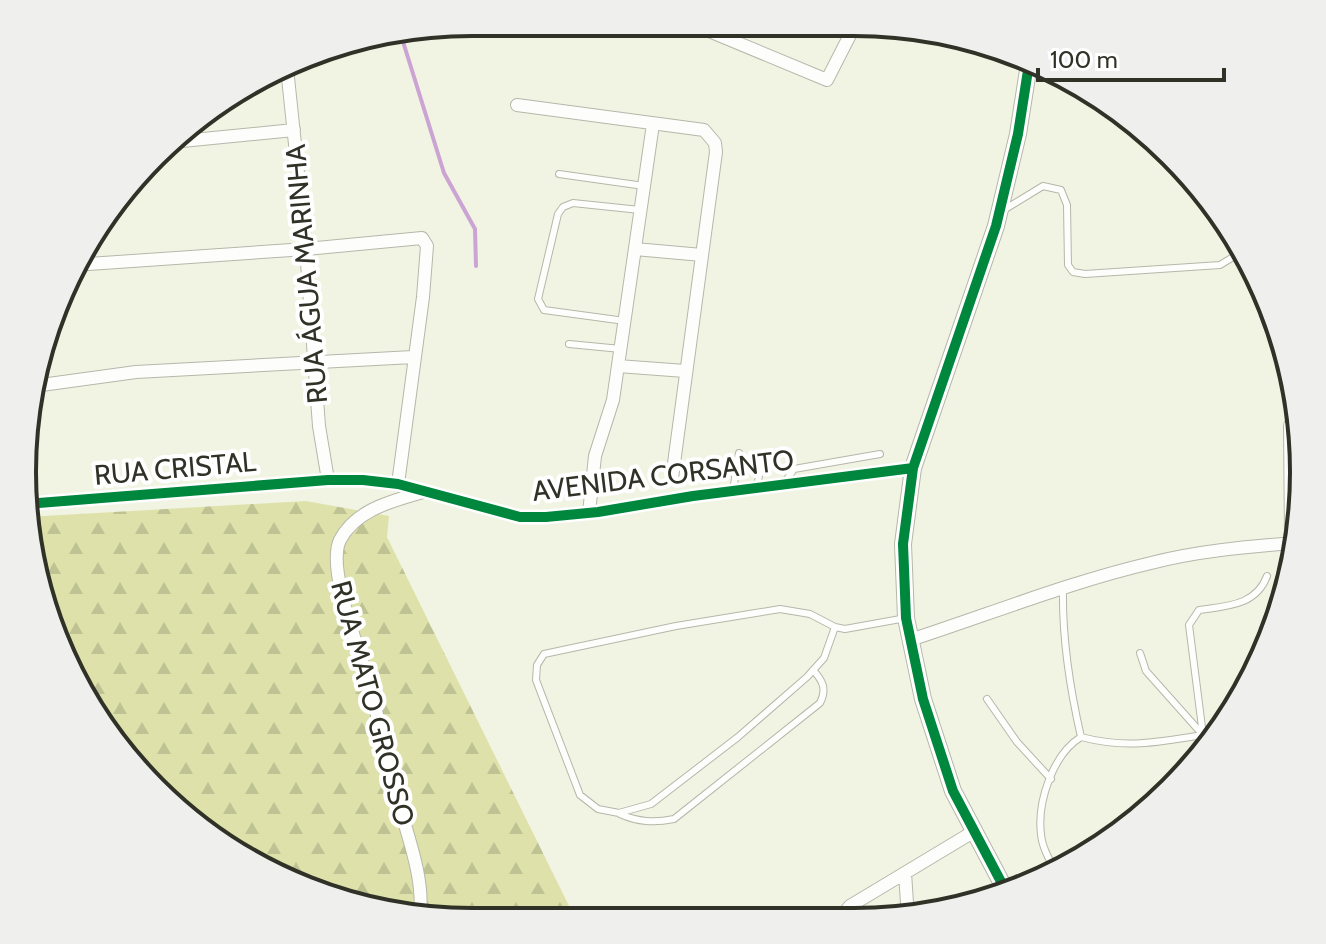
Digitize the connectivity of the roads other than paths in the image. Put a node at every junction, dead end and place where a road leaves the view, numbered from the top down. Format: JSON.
{"nodes":[{"id":1,"x":721,"y":36,"type":"edge"},
{"id":2,"x":849,"y":36,"type":"edge"},
{"id":3,"x":1028,"y":72,"type":"edge"},
{"id":4,"x":288,"y":77,"type":"edge"},
{"id":5,"x":517,"y":105,"type":"dead end"},
{"id":6,"x":653,"y":124,"type":"junction"},
{"id":7,"x":294,"y":130,"type":"junction"},
{"id":8,"x":190,"y":140,"type":"edge"},
{"id":9,"x":559,"y":174,"type":"dead end"},
{"id":10,"x":644,"y":186,"type":"junction"},
{"id":11,"x":641,"y":210,"type":"junction"},
{"id":12,"x":1000,"y":213,"type":"junction"},
{"id":13,"x":306,"y":249,"type":"junction"},
{"id":14,"x":635,"y":249,"type":"junction"},
{"id":15,"x":702,"y":255,"type":"junction"},
{"id":16,"x":1233,"y":257,"type":"edge"},
{"id":17,"x":89,"y":264,"type":"edge"},
{"id":18,"x":625,"y":321,"type":"junction"},
{"id":19,"x":569,"y":344,"type":"dead end"},
{"id":20,"x":621,"y":349,"type":"junction"},
{"id":21,"x":413,"y":357,"type":"junction"},
{"id":22,"x":314,"y":363,"type":"junction"},
{"id":23,"x":618,"y":366,"type":"junction"},
{"id":24,"x":685,"y":371,"type":"junction"},
{"id":25,"x":45,"y":385,"type":"edge"},
{"id":26,"x":739,"y":453,"type":"dead end"},
{"id":27,"x":880,"y":454,"type":"dead end"},
{"id":28,"x":762,"y":456,"type":"dead end"},
{"id":29,"x":913,"y":468,"type":"junction"},
{"id":30,"x":672,"y":478,"type":"dead end"},
{"id":31,"x":328,"y":480,"type":"junction"},
{"id":32,"x":398,"y":484,"type":"junction"},
{"id":33,"x":783,"y":485,"type":"junction"},
{"id":34,"x":757,"y":488,"type":"junction"},
{"id":35,"x":733,"y":491,"type":"junction"},
{"id":36,"x":423,"y":492,"type":"junction"},
{"id":37,"x":37,"y":503,"type":"edge"},
{"id":38,"x":589,"y":513,"type":"junction"},
{"id":39,"x":1285,"y":534,"type":"edge"},
{"id":40,"x":1267,"y":576,"type":"dead end"},
{"id":41,"x":1063,"y":589,"type":"junction"},
{"id":42,"x":906,"y":618,"type":"junction"},
{"id":43,"x":835,"y":627,"type":"junction"},
{"id":44,"x":910,"y":640,"type":"junction"},
{"id":45,"x":1140,"y":653,"type":"dead end"},
{"id":46,"x":813,"y":670,"type":"junction"},
{"id":47,"x":987,"y":699,"type":"dead end"},
{"id":48,"x":1203,"y":733,"type":"edge"},
{"id":49,"x":1202,"y":734,"type":"edge"},
{"id":50,"x":1201,"y":735,"type":"edge"},
{"id":51,"x":1081,"y":737,"type":"junction"},
{"id":52,"x":1051,"y":779,"type":"junction"},
{"id":53,"x":619,"y":813,"type":"junction"},
{"id":54,"x":973,"y":832,"type":"junction"},
{"id":55,"x":1050,"y":861,"type":"edge"},
{"id":56,"x":905,"y":873,"type":"junction"},
{"id":57,"x":1001,"y":882,"type":"edge"},
{"id":58,"x":907,"y":904,"type":"edge"},
{"id":59,"x":421,"y":905,"type":"edge"},
{"id":60,"x":848,"y":908,"type":"edge"}],
"edges":[{"from":1,"to":2,"type":"street"},
{"from":3,"to":12,"type":"street"},
{"from":4,"to":7,"type":"street","name":"RUA ÁGUA MARINHA"},
{"from":5,"to":6,"type":"street"},
{"from":6,"to":10,"type":"street"},
{"from":6,"to":15,"type":"street"},
{"from":7,"to":8,"type":"street"},
{"from":7,"to":13,"type":"street","name":"RUA ÁGUA MARINHA"},
{"from":9,"to":10,"type":"lane"},
{"from":10,"to":11,"type":"street"},
{"from":11,"to":14,"type":"street"},
{"from":11,"to":18,"type":"lane"},
{"from":12,"to":16,"type":"lane"},
{"from":12,"to":29,"type":"street"},
{"from":13,"to":17,"type":"street"},
{"from":13,"to":21,"type":"street"},
{"from":13,"to":22,"type":"street","name":"RUA ÁGUA MARINHA"},
{"from":14,"to":15,"type":"street"},
{"from":14,"to":18,"type":"street"},
{"from":15,"to":24,"type":"street"},
{"from":18,"to":20,"type":"street"},
{"from":19,"to":20,"type":"lane"},
{"from":20,"to":23,"type":"street"},
{"from":21,"to":22,"type":"street"},
{"from":21,"to":32,"type":"street"},
{"from":22,"to":25,"type":"street"},
{"from":22,"to":31,"type":"street","name":"RUA ÁGUA MARINHA"},
{"from":23,"to":24,"type":"street"},
{"from":23,"to":38,"type":"street"},
{"from":24,"to":30,"type":"street"},
{"from":26,"to":35,"type":"lane"},
{"from":27,"to":33,"type":"lane"},
{"from":28,"to":34,"type":"lane"},
{"from":29,"to":33,"type":"street","name":"AVENIDA CORSANTO"},
{"from":29,"to":42,"type":"street"},
{"from":31,"to":32,"type":"street","name":"AVENIDA CORSANTO"},
{"from":31,"to":37,"type":"street","name":"RUA CRISTAL"},
{"from":32,"to":36,"type":"street","name":"AVENIDA CORSANTO"},
{"from":33,"to":34,"type":"street","name":"AVENIDA CORSANTO"},
{"from":34,"to":35,"type":"street","name":"AVENIDA CORSANTO"},
{"from":35,"to":38,"type":"street","name":"AVENIDA CORSANTO"},
{"from":36,"to":38,"type":"street","name":"AVENIDA CORSANTO"},
{"from":36,"to":59,"type":"street","name":"RUA MATO GROSSO"},
{"from":39,"to":41,"type":"street"},
{"from":40,"to":48,"type":"lane"},
{"from":41,"to":44,"type":"street"},
{"from":41,"to":51,"type":"lane"},
{"from":42,"to":43,"type":"lane"},
{"from":42,"to":44,"type":"street"},
{"from":43,"to":46,"type":"lane"},
{"from":43,"to":53,"type":"lane"},
{"from":44,"to":54,"type":"street"},
{"from":45,"to":49,"type":"lane"},
{"from":46,"to":53,"type":"lane"},
{"from":46,"to":53,"type":"lane"},
{"from":47,"to":52,"type":"lane"},
{"from":50,"to":51,"type":"lane"},
{"from":51,"to":52,"type":"lane"},
{"from":52,"to":55,"type":"lane"},
{"from":54,"to":56,"type":"street"},
{"from":54,"to":57,"type":"street"},
{"from":56,"to":58,"type":"street"},
{"from":56,"to":60,"type":"street"}]}
